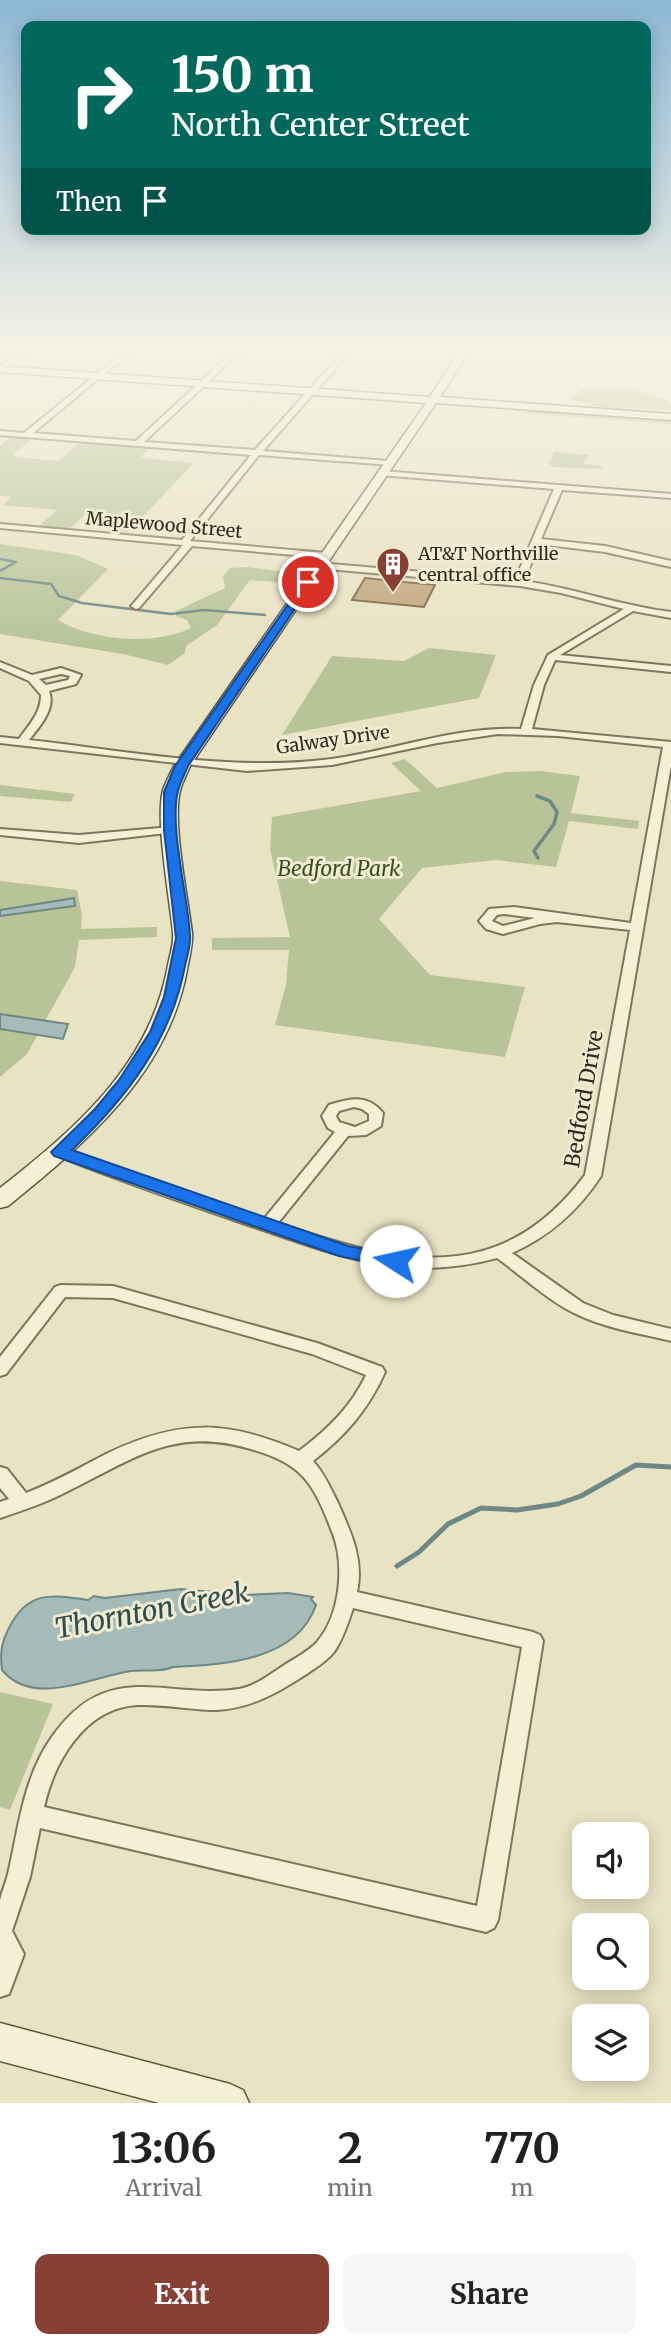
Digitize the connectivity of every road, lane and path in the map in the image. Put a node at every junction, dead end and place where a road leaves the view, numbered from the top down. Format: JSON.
{"nodes":[{"id":1,"x":212,"y":449,"type":"edge"},
{"id":2,"x":261,"y":449,"type":"edge"},
{"id":3,"x":398,"y":449,"type":"edge"},
{"id":4,"x":258,"y":453,"type":"junction"},
{"id":5,"x":385,"y":468,"type":"junction"},
{"id":6,"x":559,"y":487,"type":"junction"},
{"id":7,"x":671,"y":496,"type":"edge"},
{"id":8,"x":0,"y":526,"type":"edge"},
{"id":9,"x":538,"y":541,"type":"junction"},
{"id":10,"x":187,"y":543,"type":"junction"},
{"id":11,"x":322,"y":561,"type":"junction"},
{"id":12,"x":671,"y":564,"type":"edge"},
{"id":13,"x":518,"y":584,"type":"junction"},
{"id":14,"x":136,"y":606,"type":"dead end"},
{"id":15,"x":632,"y":608,"type":"junction"},
{"id":16,"x":671,"y":615,"type":"edge"},
{"id":17,"x":551,"y":657,"type":"junction"},
{"id":18,"x":0,"y":665,"type":"edge"},
{"id":19,"x":671,"y":669,"type":"edge"},
{"id":20,"x":31,"y":678,"type":"junction"},
{"id":21,"x":44,"y":689,"type":"junction"},
{"id":22,"x":526,"y":731,"type":"junction"},
{"id":23,"x":0,"y":740,"type":"edge"},
{"id":24,"x":21,"y":743,"type":"junction"},
{"id":25,"x":670,"y":745,"type":"edge"},
{"id":26,"x":184,"y":762,"type":"junction"},
{"id":27,"x":171,"y":830,"type":"junction"},
{"id":28,"x":0,"y":832,"type":"edge"},
{"id":29,"x":570,"y":918,"type":"junction"},
{"id":30,"x":635,"y":927,"type":"junction"},
{"id":31,"x":344,"y":1131,"type":"dead end"},
{"id":32,"x":60,"y":1152,"type":"junction"},
{"id":33,"x":0,"y":1200,"type":"edge"},
{"id":34,"x":268,"y":1225,"type":"junction"},
{"id":35,"x":501,"y":1253,"type":"junction"},
{"id":36,"x":671,"y":1335,"type":"edge"},
{"id":37,"x":0,"y":1369,"type":"edge"},
{"id":38,"x":301,"y":1460,"type":"junction"},
{"id":39,"x":0,"y":1474,"type":"edge"},
{"id":40,"x":22,"y":1502,"type":"junction"},
{"id":41,"x":0,"y":1510,"type":"edge"},
{"id":42,"x":347,"y":1598,"type":"junction"},
{"id":43,"x":31,"y":1815,"type":"junction"},
{"id":44,"x":0,"y":1932,"type":"edge"},
{"id":45,"x":0,"y":1985,"type":"edge"},
{"id":46,"x":0,"y":2042,"type":"edge"},
{"id":47,"x":230,"y":2103,"type":"edge"}],
"edges":[{"from":1,"to":4,"type":"street"},
{"from":2,"to":4,"type":"street"},
{"from":3,"to":5,"type":"street"},
{"from":4,"to":5,"type":"street"},
{"from":4,"to":10,"type":"street"},
{"from":5,"to":6,"type":"street"},
{"from":5,"to":11,"type":"street"},
{"from":6,"to":7,"type":"street"},
{"from":6,"to":9,"type":"street"},
{"from":8,"to":10,"type":"street","name":"Maplewood Street"},
{"from":9,"to":12,"type":"street"},
{"from":9,"to":13,"type":"street"},
{"from":10,"to":11,"type":"street","name":"Maplewood Street"},
{"from":10,"to":14,"type":"street"},
{"from":11,"to":13,"type":"street","name":"Maplewood Street"},
{"from":11,"to":26,"type":"street"},
{"from":13,"to":15,"type":"street","name":"Maplewood Street"},
{"from":15,"to":16,"type":"street","name":"Maplewood Street"},
{"from":15,"to":17,"type":"street"},
{"from":17,"to":19,"type":"street"},
{"from":17,"to":22,"type":"street"},
{"from":18,"to":20,"type":"street"},
{"from":20,"to":21,"type":"street"},
{"from":20,"to":21,"type":"street"},
{"from":21,"to":24,"type":"street"},
{"from":22,"to":25,"type":"street","name":"Galway Drive"},
{"from":22,"to":26,"type":"street","name":"Galway Drive"},
{"from":23,"to":24,"type":"street","name":"Galway Drive"},
{"from":24,"to":26,"type":"street","name":"Galway Drive"},
{"from":25,"to":30,"type":"street","name":"Bedford Drive"},
{"from":26,"to":27,"type":"street"},
{"from":27,"to":28,"type":"street"},
{"from":27,"to":32,"type":"street"},
{"from":29,"to":29,"type":"street"},
{"from":29,"to":30,"type":"street"},
{"from":30,"to":35,"type":"street","name":"Bedford Drive"},
{"from":31,"to":34,"type":"street"},
{"from":32,"to":33,"type":"street"},
{"from":32,"to":34,"type":"street","name":"Bedford Drive"},
{"from":34,"to":35,"type":"street","name":"Bedford Drive"},
{"from":35,"to":36,"type":"street"},
{"from":37,"to":38,"type":"street"},
{"from":38,"to":40,"type":"street"},
{"from":38,"to":42,"type":"street"},
{"from":39,"to":40,"type":"street"},
{"from":40,"to":41,"type":"street"},
{"from":42,"to":43,"type":"street"},
{"from":42,"to":43,"type":"street"},
{"from":43,"to":44,"type":"street"},
{"from":44,"to":45,"type":"street"},
{"from":46,"to":47,"type":"street"}]}
